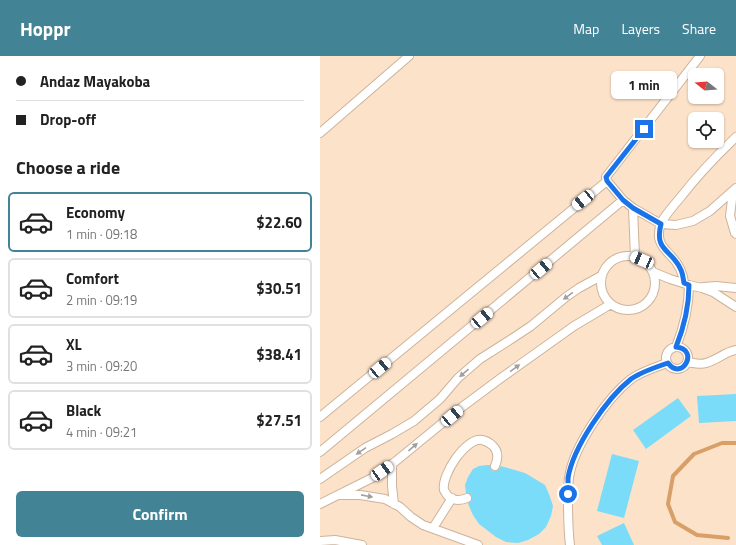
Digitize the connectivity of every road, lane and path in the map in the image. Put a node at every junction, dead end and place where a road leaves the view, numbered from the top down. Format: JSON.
{"nodes":[{"id":1,"x":409,"y":56,"type":"edge"},
{"id":2,"x":700,"y":56,"type":"edge"},
{"id":3,"x":320,"y":133,"type":"edge"},
{"id":4,"x":736,"y":137,"type":"edge"},
{"id":5,"x":607,"y":181,"type":"junction"},
{"id":6,"x":734,"y":190,"type":"edge"},
{"id":7,"x":623,"y":200,"type":"junction"},
{"id":8,"x":633,"y":208,"type":"junction"},
{"id":9,"x":661,"y":224,"type":"junction"},
{"id":10,"x":736,"y":233,"type":"edge"},
{"id":11,"x":635,"y":257,"type":"junction"},
{"id":12,"x":653,"y":272,"type":"junction"},
{"id":13,"x":601,"y":276,"type":"junction"},
{"id":14,"x":686,"y":284,"type":"junction"},
{"id":15,"x":702,"y":288,"type":"junction"},
{"id":16,"x":736,"y":288,"type":"edge"},
{"id":17,"x":611,"y":304,"type":"junction"},
{"id":18,"x":736,"y":307,"type":"edge"},
{"id":19,"x":676,"y":347,"type":"junction"},
{"id":20,"x":736,"y":350,"type":"edge"},
{"id":21,"x":687,"y":362,"type":"junction"},
{"id":22,"x":668,"y":363,"type":"junction"},
{"id":23,"x":320,"y":417,"type":"edge"},
{"id":24,"x":320,"y":452,"type":"edge"},
{"id":25,"x":392,"y":464,"type":"junction"},
{"id":26,"x":495,"y":466,"type":"dead end"},
{"id":27,"x":320,"y":479,"type":"edge"},
{"id":28,"x":339,"y":495,"type":"junction"},
{"id":29,"x":452,"y":498,"type":"junction"},
{"id":30,"x":467,"y":498,"type":"dead end"},
{"id":31,"x":320,"y":504,"type":"edge"},
{"id":32,"x":394,"y":504,"type":"junction"},
{"id":33,"x":433,"y":528,"type":"junction"},
{"id":34,"x":320,"y":541,"type":"edge"},
{"id":35,"x":362,"y":545,"type":"edge"},
{"id":36,"x":478,"y":545,"type":"edge"},
{"id":37,"x":570,"y":545,"type":"edge"}],
"edges":[{"from":1,"to":3,"type":"lane"},
{"from":2,"to":5,"type":"lane"},
{"from":4,"to":9,"type":"lane"},
{"from":5,"to":7,"type":"lane"},
{"from":5,"to":23,"type":"lane"},
{"from":6,"to":9,"type":"lane"},
{"from":6,"to":10,"type":"lane"},
{"from":7,"to":8,"type":"lane"},
{"from":7,"to":24,"type":"lane"},
{"from":8,"to":9,"type":"lane"},
{"from":8,"to":11,"type":"lane"},
{"from":9,"to":14,"type":"lane"},
{"from":11,"to":12,"type":"lane"},
{"from":11,"to":13,"type":"lane"},
{"from":12,"to":14,"type":"lane"},
{"from":12,"to":17,"type":"lane"},
{"from":13,"to":17,"type":"lane"},
{"from":13,"to":27,"type":"lane","one_way":true},
{"from":14,"to":15,"type":"lane"},
{"from":14,"to":19,"type":"lane"},
{"from":15,"to":16,"type":"lane"},
{"from":15,"to":18,"type":"lane"},
{"from":25,"to":17,"type":"lane","one_way":true},
{"from":19,"to":21,"type":"lane"},
{"from":19,"to":22,"type":"lane"},
{"from":20,"to":21,"type":"lane"},
{"from":21,"to":22,"type":"lane"},
{"from":22,"to":37,"type":"lane"},
{"from":25,"to":28,"type":"lane"},
{"from":25,"to":32,"type":"lane"},
{"from":26,"to":29,"type":"lane"},
{"from":28,"to":31,"type":"lane"},
{"from":28,"to":32,"type":"lane","one_way":true},
{"from":29,"to":30,"type":"lane"},
{"from":29,"to":33,"type":"lane"},
{"from":32,"to":33,"type":"lane"},
{"from":33,"to":36,"type":"lane"},
{"from":34,"to":35,"type":"lane"}]}
